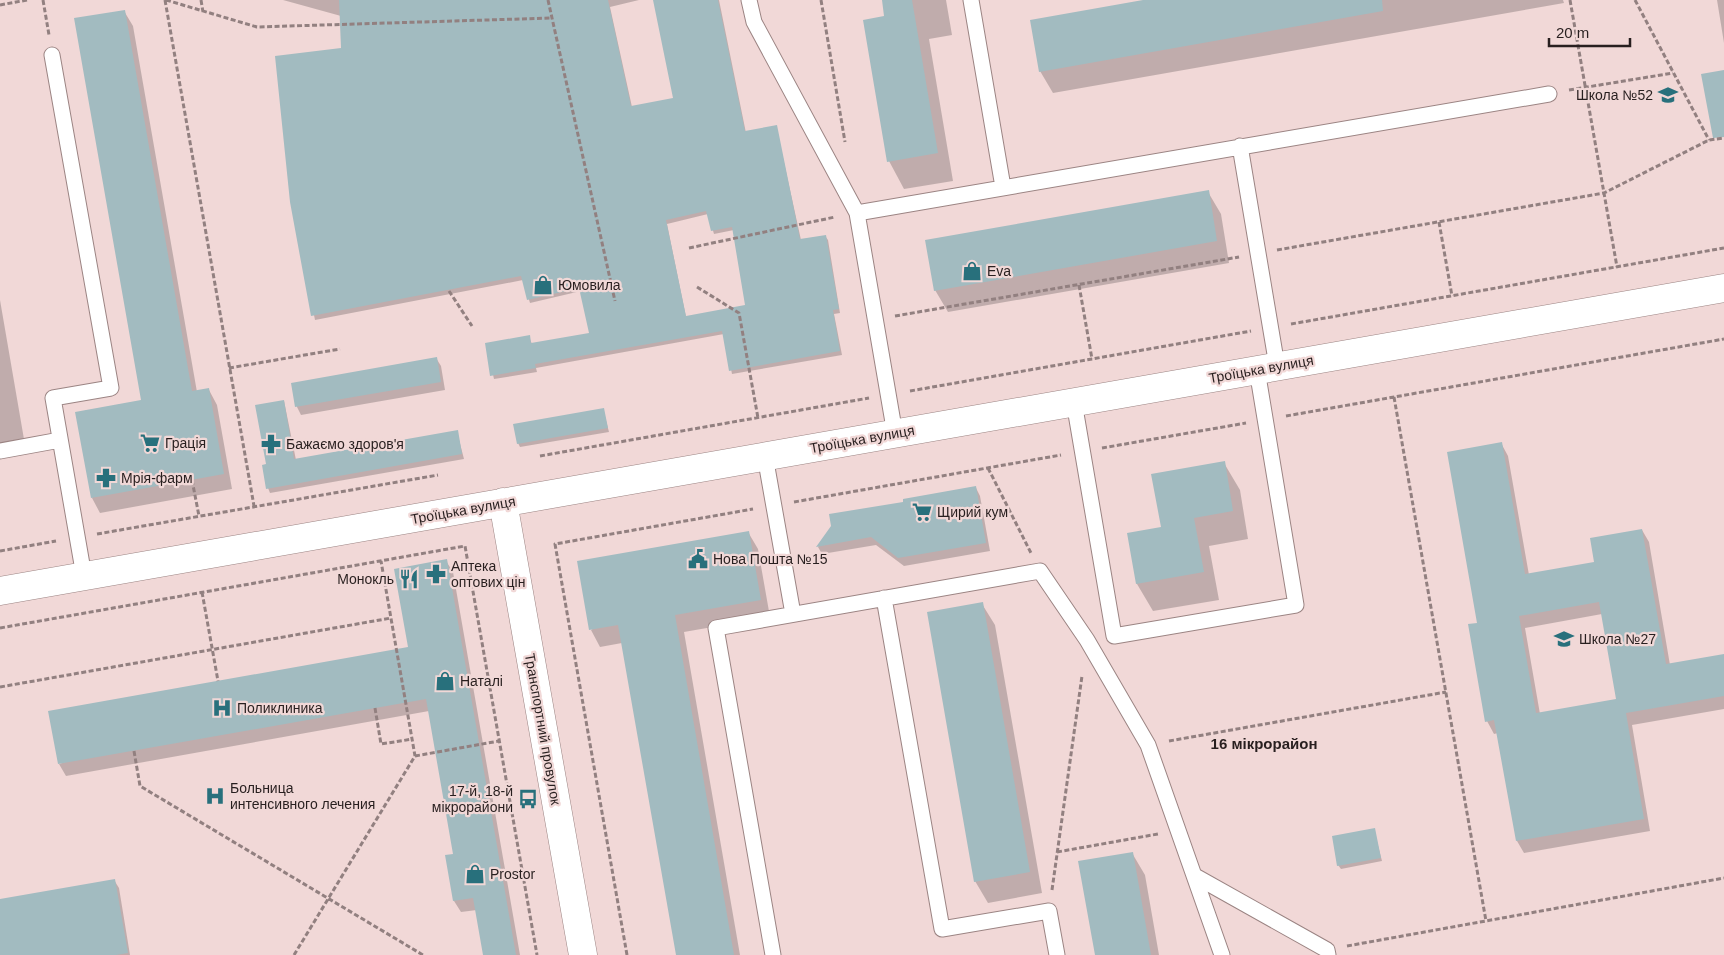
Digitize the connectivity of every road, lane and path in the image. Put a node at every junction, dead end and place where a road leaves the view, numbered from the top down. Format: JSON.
{"nodes":[{"id":1,"x":27,"y":0,"type":"edge"},
{"id":2,"x":43,"y":0,"type":"edge"},
{"id":3,"x":166,"y":0,"type":"edge"},
{"id":4,"x":201,"y":0,"type":"edge"},
{"id":5,"x":548,"y":0,"type":"edge"},
{"id":6,"x":749,"y":0,"type":"edge"},
{"id":7,"x":821,"y":0,"type":"edge"},
{"id":8,"x":973,"y":0,"type":"edge"},
{"id":9,"x":1570,"y":0,"type":"edge"},
{"id":10,"x":1635,"y":0,"type":"edge"},
{"id":11,"x":0,"y":5,"type":"edge"},
{"id":12,"x":203,"y":12,"type":"junction"},
{"id":13,"x":552,"y":18,"type":"junction"},
{"id":14,"x":52,"y":55,"type":"joint"},
{"id":15,"x":1673,"y":73,"type":"junction"},
{"id":16,"x":1586,"y":87,"type":"junction"},
{"id":17,"x":1549,"y":94,"type":"joint"},
{"id":18,"x":1724,"y":138,"type":"edge"},
{"id":19,"x":1709,"y":140,"type":"junction"},
{"id":20,"x":845,"y":145,"type":"dead end"},
{"id":21,"x":1240,"y":146,"type":"junction"},
{"id":22,"x":1003,"y":187,"type":"junction"},
{"id":23,"x":1604,"y":193,"type":"junction"},
{"id":24,"x":857,"y":213,"type":"junction"},
{"id":25,"x":1439,"y":222,"type":"dead end"},
{"id":26,"x":689,"y":248,"type":"dead end"},
{"id":27,"x":1724,"y":248,"type":"edge"},
{"id":28,"x":1617,"y":267,"type":"junction"},
{"id":29,"x":1079,"y":284,"type":"dead end"},
{"id":30,"x":697,"y":287,"type":"dead end"},
{"id":31,"x":1724,"y":288,"type":"edge"},
{"id":32,"x":449,"y":290,"type":"dead end"},
{"id":33,"x":1452,"y":296,"type":"junction"},
{"id":34,"x":616,"y":301,"type":"dead end"},
{"id":35,"x":472,"y":326,"type":"dead end"},
{"id":36,"x":1271,"y":328,"type":"junction"},
{"id":37,"x":1724,"y":339,"type":"edge"},
{"id":38,"x":340,"y":350,"type":"dead end"},
{"id":39,"x":1092,"y":359,"type":"junction"},
{"id":40,"x":229,"y":368,"type":"junction"},
{"id":41,"x":1267,"y":368,"type":"junction"},
{"id":42,"x":888,"y":395,"type":"junction"},
{"id":43,"x":1394,"y":397,"type":"junction"},
{"id":44,"x":1074,"y":402,"type":"junction"},
{"id":45,"x":758,"y":418,"type":"junction"},
{"id":46,"x":1265,"y":419,"type":"junction"},
{"id":47,"x":895,"y":434,"type":"junction"},
{"id":48,"x":60,"y":440,"type":"junction"},
{"id":49,"x":0,"y":451,"type":"edge"},
{"id":50,"x":1082,"y":452,"type":"junction"},
{"id":51,"x":540,"y":456,"type":"dead end"},
{"id":52,"x":765,"y":456,"type":"junction"},
{"id":53,"x":988,"y":468,"type":"junction"},
{"id":54,"x":438,"y":474,"type":"dead end"},
{"id":55,"x":192,"y":480,"type":"dead end"},
{"id":56,"x":503,"y":502,"type":"junction"},
{"id":57,"x":254,"y":506,"type":"junction"},
{"id":58,"x":774,"y":506,"type":"junction"},
{"id":59,"x":199,"y":516,"type":"junction"},
{"id":60,"x":77,"y":537,"type":"junction"},
{"id":61,"x":0,"y":551,"type":"edge"},
{"id":62,"x":381,"y":561,"type":"junction"},
{"id":63,"x":1040,"y":571,"type":"junction"},
{"id":64,"x":84,"y":576,"type":"junction"},
{"id":65,"x":0,"y":591,"type":"edge"},
{"id":66,"x":202,"y":592,"type":"junction"},
{"id":67,"x":884,"y":598,"type":"junction"},
{"id":68,"x":793,"y":614,"type":"junction"},
{"id":69,"x":391,"y":618,"type":"junction"},
{"id":70,"x":0,"y":628,"type":"edge"},
{"id":71,"x":1087,"y":640,"type":"junction"},
{"id":72,"x":212,"y":649,"type":"junction"},
{"id":73,"x":218,"y":681,"type":"dead end"},
{"id":74,"x":0,"y":687,"type":"edge"},
{"id":75,"x":1446,"y":692,"type":"junction"},
{"id":76,"x":375,"y":708,"type":"dead end"},
{"id":77,"x":413,"y":738,"type":"junction"},
{"id":78,"x":499,"y":741,"type":"junction"},
{"id":79,"x":1148,"y":745,"type":"junction"},
{"id":80,"x":134,"y":751,"type":"dead end"},
{"id":81,"x":415,"y":756,"type":"junction"},
{"id":82,"x":1178,"y":830,"type":"junction"},
{"id":83,"x":1057,"y":852,"type":"junction"},
{"id":84,"x":1195,"y":876,"type":"junction"},
{"id":85,"x":1724,"y":878,"type":"edge"},
{"id":86,"x":328,"y":899,"type":"junction"},
{"id":87,"x":1049,"y":910,"type":"junction"},
{"id":88,"x":1486,"y":921,"type":"junction"},
{"id":89,"x":1327,"y":952,"type":"edge"},
{"id":90,"x":294,"y":955,"type":"edge"},
{"id":91,"x":423,"y":955,"type":"edge"},
{"id":92,"x":537,"y":955,"type":"edge"},
{"id":93,"x":582,"y":955,"type":"edge"},
{"id":94,"x":627,"y":955,"type":"edge"},
{"id":95,"x":773,"y":955,"type":"edge"},
{"id":96,"x":1057,"y":955,"type":"edge"},
{"id":97,"x":1222,"y":955,"type":"edge"}],
"edges":[{"from":1,"to":11,"type":"path"},
{"from":2,"to":14,"type":"path"},
{"from":3,"to":12,"type":"path"},
{"from":3,"to":40,"type":"path"},
{"from":4,"to":12,"type":"path"},
{"from":5,"to":13,"type":"path"},
{"from":6,"to":24,"type":"lane"},
{"from":7,"to":20,"type":"path"},
{"from":8,"to":22,"type":"lane"},
{"from":9,"to":16,"type":"path"},
{"from":10,"to":15,"type":"path"},
{"from":12,"to":13,"type":"path"},
{"from":13,"to":34,"type":"path"},
{"from":14,"to":48,"type":"lane"},
{"from":15,"to":16,"type":"path"},
{"from":15,"to":19,"type":"path"},
{"from":16,"to":17,"type":"path"},
{"from":16,"to":23,"type":"path"},
{"from":17,"to":21,"type":"lane"},
{"from":18,"to":19,"type":"path"},
{"from":19,"to":23,"type":"path"},
{"from":21,"to":22,"type":"lane"},
{"from":21,"to":36,"type":"lane"},
{"from":22,"to":24,"type":"lane"},
{"from":23,"to":28,"type":"path"},
{"from":24,"to":26,"type":"path"},
{"from":24,"to":42,"type":"lane"},
{"from":25,"to":33,"type":"path"},
{"from":27,"to":28,"type":"path"},
{"from":28,"to":33,"type":"path"},
{"from":29,"to":39,"type":"path"},
{"from":30,"to":45,"type":"path"},
{"from":31,"to":41,"type":"street","name":"Троїцька вулиця"},
{"from":32,"to":35,"type":"path"},
{"from":33,"to":36,"type":"path"},
{"from":36,"to":39,"type":"path"},
{"from":36,"to":41,"type":"lane"},
{"from":37,"to":43,"type":"path"},
{"from":38,"to":40,"type":"path"},
{"from":39,"to":42,"type":"path"},
{"from":40,"to":57,"type":"path"},
{"from":41,"to":44,"type":"street","name":"Троїцька вулиця"},
{"from":41,"to":46,"type":"lane"},
{"from":42,"to":45,"type":"path"},
{"from":42,"to":47,"type":"lane"},
{"from":43,"to":46,"type":"path"},
{"from":43,"to":75,"type":"path"},
{"from":44,"to":47,"type":"street","name":"Троїцька вулиця"},
{"from":44,"to":50,"type":"lane"},
{"from":45,"to":51,"type":"path"},
{"from":46,"to":50,"type":"path"},
{"from":46,"to":50,"type":"lane"},
{"from":47,"to":52,"type":"street","name":"Троїцька вулиця"},
{"from":48,"to":49,"type":"lane"},
{"from":48,"to":60,"type":"lane"},
{"from":50,"to":53,"type":"path"},
{"from":52,"to":56,"type":"street","name":"Троїцька вулиця"},
{"from":52,"to":58,"type":"lane"},
{"from":53,"to":58,"type":"path"},
{"from":53,"to":63,"type":"path"},
{"from":54,"to":57,"type":"path"},
{"from":55,"to":59,"type":"path"},
{"from":56,"to":64,"type":"street","name":"Троїцька вулиця"},
{"from":56,"to":93,"type":"street","name":"Транспортний провулок"},
{"from":57,"to":59,"type":"path"},
{"from":58,"to":68,"type":"lane"},
{"from":58,"to":94,"type":"path"},
{"from":59,"to":60,"type":"path"},
{"from":60,"to":61,"type":"path"},
{"from":60,"to":64,"type":"lane"},
{"from":62,"to":66,"type":"path"},
{"from":62,"to":69,"type":"path"},
{"from":62,"to":78,"type":"path"},
{"from":63,"to":67,"type":"lane"},
{"from":63,"to":71,"type":"lane"},
{"from":64,"to":65,"type":"street","name":"Троїцька вулиця"},
{"from":66,"to":70,"type":"path"},
{"from":66,"to":72,"type":"path"},
{"from":67,"to":68,"type":"lane"},
{"from":67,"to":87,"type":"lane"},
{"from":68,"to":95,"type":"lane"},
{"from":69,"to":72,"type":"path"},
{"from":69,"to":77,"type":"path"},
{"from":71,"to":79,"type":"lane"},
{"from":71,"to":83,"type":"path"},
{"from":72,"to":73,"type":"path"},
{"from":72,"to":74,"type":"path"},
{"from":75,"to":79,"type":"path"},
{"from":75,"to":88,"type":"path"},
{"from":76,"to":77,"type":"path"},
{"from":77,"to":81,"type":"path"},
{"from":78,"to":81,"type":"path"},
{"from":78,"to":92,"type":"path"},
{"from":79,"to":82,"type":"lane"},
{"from":80,"to":86,"type":"path"},
{"from":81,"to":86,"type":"path"},
{"from":82,"to":83,"type":"path"},
{"from":82,"to":84,"type":"lane"},
{"from":83,"to":87,"type":"path"},
{"from":84,"to":89,"type":"lane"},
{"from":84,"to":97,"type":"lane"},
{"from":85,"to":88,"type":"path"},
{"from":86,"to":90,"type":"path"},
{"from":86,"to":91,"type":"path"},
{"from":87,"to":96,"type":"lane"},
{"from":88,"to":89,"type":"path"}]}
